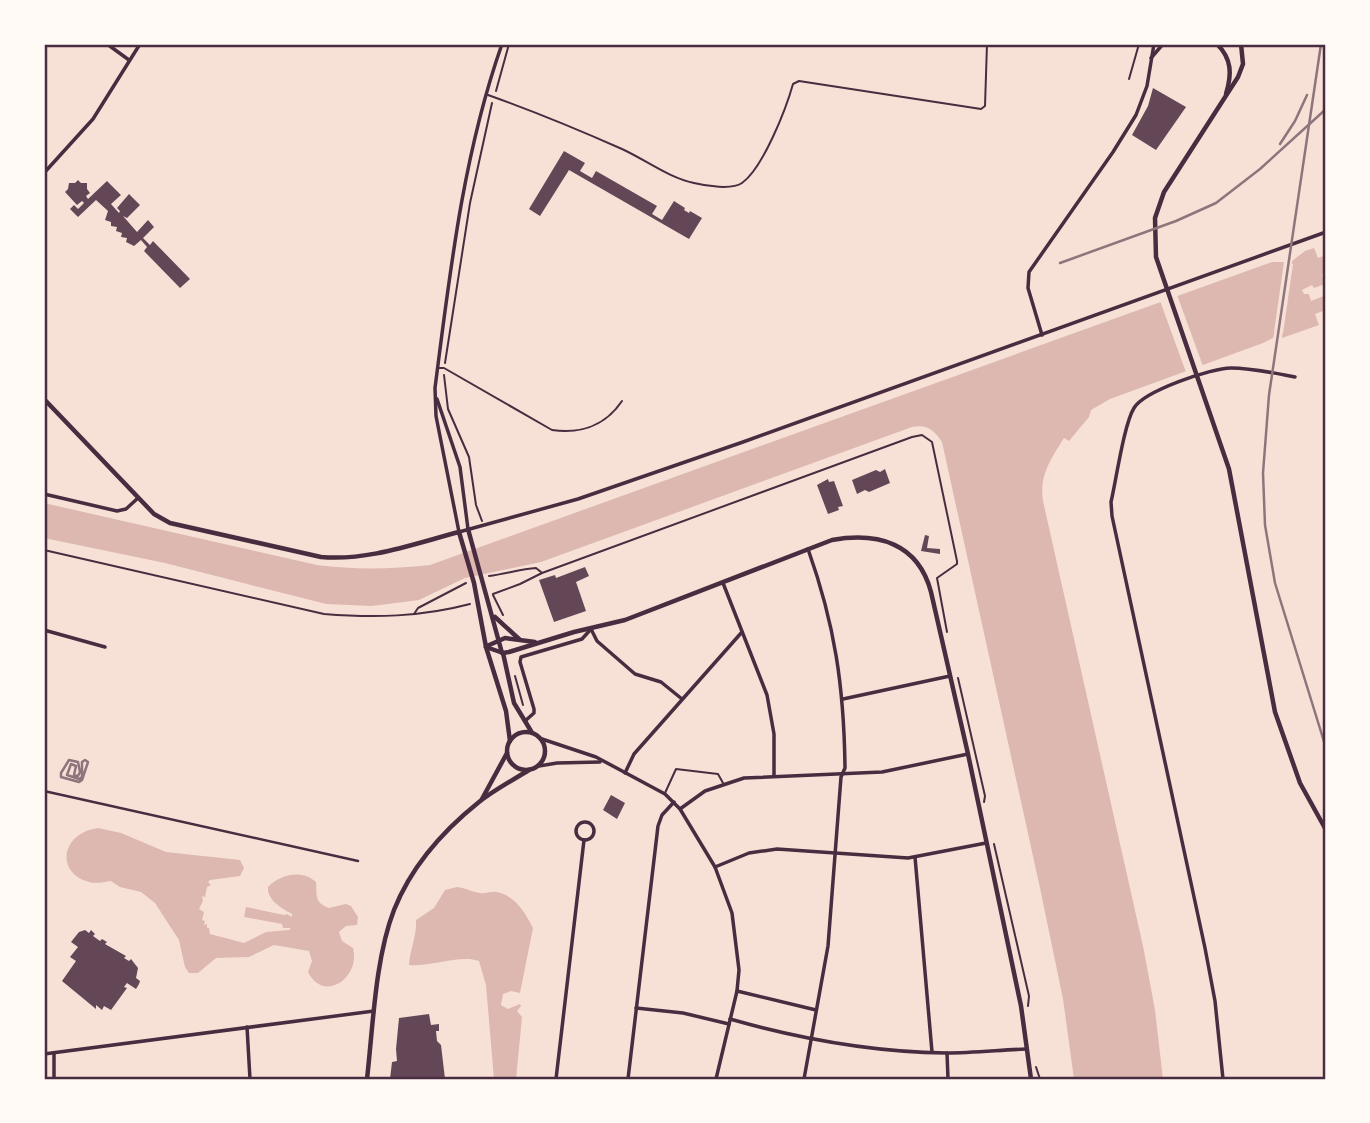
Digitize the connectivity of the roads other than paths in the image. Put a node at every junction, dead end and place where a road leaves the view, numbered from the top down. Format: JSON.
{"nodes":[{"id":1,"x":107,"y":44,"type":"edge"},
{"id":2,"x":140,"y":44,"type":"edge"},
{"id":3,"x":502,"y":44,"type":"edge"},
{"id":4,"x":988,"y":44,"type":"edge"},
{"id":5,"x":1154,"y":44,"type":"edge"},
{"id":6,"x":1163,"y":44,"type":"edge"},
{"id":7,"x":1217,"y":44,"type":"edge"},
{"id":8,"x":1241,"y":44,"type":"edge"},
{"id":9,"x":1150,"y":59,"type":"junction"},
{"id":10,"x":130,"y":60,"type":"junction"},
{"id":11,"x":487,"y":94,"type":"junction"},
{"id":12,"x":1224,"y":101,"type":"junction"},
{"id":13,"x":44,"y":173,"type":"edge"},
{"id":14,"x":1326,"y":232,"type":"edge"},
{"id":15,"x":1042,"y":335,"type":"junction"},
{"id":16,"x":438,"y":368,"type":"junction"},
{"id":17,"x":1295,"y":376,"type":"dead end"},
{"id":18,"x":436,"y":394,"type":"junction"},
{"id":19,"x":44,"y":399,"type":"edge"},
{"id":20,"x":622,"y":401,"type":"dead end"},
{"id":21,"x":44,"y":494,"type":"edge"},
{"id":22,"x":138,"y":498,"type":"junction"},
{"id":23,"x":468,"y":529,"type":"junction"},
{"id":24,"x":459,"y":532,"type":"junction"},
{"id":25,"x":808,"y":549,"type":"junction"},
{"id":26,"x":723,"y":583,"type":"junction"},
{"id":27,"x":494,"y":616,"type":"junction"},
{"id":28,"x":591,"y":629,"type":"junction"},
{"id":29,"x":44,"y":630,"type":"edge"},
{"id":30,"x":743,"y":632,"type":"junction"},
{"id":31,"x":499,"y":639,"type":"junction"},
{"id":32,"x":520,"y":640,"type":"junction"},
{"id":33,"x":537,"y":642,"type":"junction"},
{"id":34,"x":105,"y":647,"type":"dead end"},
{"id":35,"x":486,"y":647,"type":"junction"},
{"id":36,"x":503,"y":653,"type":"junction"},
{"id":37,"x":952,"y":675,"type":"junction"},
{"id":38,"x":682,"y":699,"type":"junction"},
{"id":39,"x":843,"y":699,"type":"junction"},
{"id":40,"x":527,"y":720,"type":"junction"},
{"id":41,"x":532,"y":732,"type":"junction"},
{"id":42,"x":542,"y":739,"type":"junction"},
{"id":43,"x":510,"y":741,"type":"junction"},
{"id":44,"x":507,"y":753,"type":"junction"},
{"id":45,"x":968,"y":754,"type":"junction"},
{"id":46,"x":602,"y":762,"type":"junction"},
{"id":47,"x":539,"y":766,"type":"junction"},
{"id":48,"x":529,"y":770,"type":"junction"},
{"id":49,"x":625,"y":773,"type":"junction"},
{"id":50,"x":843,"y":773,"type":"junction"},
{"id":51,"x":774,"y":775,"type":"junction"},
{"id":52,"x":724,"y":783,"type":"junction"},
{"id":53,"x":44,"y":791,"type":"edge"},
{"id":54,"x":665,"y":794,"type":"junction"},
{"id":55,"x":481,"y":800,"type":"junction"},
{"id":56,"x":674,"y":802,"type":"junction"},
{"id":57,"x":680,"y":809,"type":"junction"},
{"id":58,"x":1326,"y":830,"type":"edge"},
{"id":59,"x":584,"y":840,"type":"junction"},
{"id":60,"x":989,"y":841,"type":"junction"},
{"id":61,"x":835,"y":852,"type":"junction"},
{"id":62,"x":915,"y":857,"type":"junction"},
{"id":63,"x":358,"y":861,"type":"dead end"},
{"id":64,"x":715,"y":867,"type":"junction"},
{"id":65,"x":737,"y":991,"type":"junction"},
{"id":66,"x":636,"y":1008,"type":"junction"},
{"id":67,"x":816,"y":1010,"type":"junction"},
{"id":68,"x":374,"y":1012,"type":"junction"},
{"id":69,"x":729,"y":1021,"type":"junction"},
{"id":70,"x":247,"y":1027,"type":"junction"},
{"id":71,"x":810,"y":1038,"type":"junction"},
{"id":72,"x":1028,"y":1049,"type":"junction"},
{"id":73,"x":54,"y":1052,"type":"junction"},
{"id":74,"x":932,"y":1052,"type":"junction"},
{"id":75,"x":947,"y":1053,"type":"junction"},
{"id":76,"x":44,"y":1054,"type":"edge"},
{"id":77,"x":54,"y":1079,"type":"edge"},
{"id":78,"x":250,"y":1079,"type":"edge"},
{"id":79,"x":367,"y":1079,"type":"edge"},
{"id":80,"x":556,"y":1079,"type":"edge"},
{"id":81,"x":628,"y":1079,"type":"edge"},
{"id":82,"x":716,"y":1079,"type":"edge"},
{"id":83,"x":804,"y":1079,"type":"edge"},
{"id":84,"x":948,"y":1079,"type":"edge"},
{"id":85,"x":1031,"y":1079,"type":"edge"},
{"id":86,"x":1223,"y":1079,"type":"edge"}],
"edges":[{"from":1,"to":10,"type":"street"},
{"from":2,"to":10,"type":"street"},
{"from":3,"to":11,"type":"street"},
{"from":4,"to":11,"type":"lane"},
{"from":5,"to":9,"type":"street"},
{"from":6,"to":9,"type":"street"},
{"from":7,"to":12,"type":"main road"},
{"from":8,"to":12,"type":"main road"},
{"from":9,"to":15,"type":"street"},
{"from":10,"to":13,"type":"street"},
{"from":11,"to":16,"type":"street"},
{"from":12,"to":58,"type":"main road"},
{"from":14,"to":15,"type":"street"},
{"from":15,"to":23,"type":"street"},
{"from":16,"to":18,"type":"street"},
{"from":16,"to":20,"type":"lane"},
{"from":17,"to":86,"type":"street"},
{"from":18,"to":23,"type":"street"},
{"from":18,"to":24,"type":"street"},
{"from":19,"to":22,"type":"main road"},
{"from":21,"to":22,"type":"street"},
{"from":22,"to":24,"type":"main road"},
{"from":23,"to":24,"type":"street"},
{"from":23,"to":27,"type":"main road"},
{"from":24,"to":35,"type":"main road"},
{"from":25,"to":26,"type":"main road"},
{"from":25,"to":37,"type":"main road"},
{"from":25,"to":39,"type":"street"},
{"from":26,"to":28,"type":"main road"},
{"from":26,"to":30,"type":"street"},
{"from":27,"to":31,"type":"main road"},
{"from":27,"to":32,"type":"main road"},
{"from":28,"to":33,"type":"main road"},
{"from":28,"to":38,"type":"street"},
{"from":28,"to":40,"type":"street"},
{"from":29,"to":34,"type":"street"},
{"from":30,"to":38,"type":"street"},
{"from":30,"to":51,"type":"street"},
{"from":31,"to":32,"type":"main road"},
{"from":31,"to":35,"type":"main road"},
{"from":31,"to":36,"type":"main road"},
{"from":32,"to":33,"type":"main road"},
{"from":33,"to":36,"type":"main road"},
{"from":35,"to":36,"type":"main road"},
{"from":35,"to":43,"type":"main road"},
{"from":36,"to":40,"type":"main road"},
{"from":37,"to":39,"type":"street"},
{"from":37,"to":45,"type":"main road"},
{"from":38,"to":49,"type":"street"},
{"from":39,"to":50,"type":"street"},
{"from":40,"to":41,"type":"main road"},
{"from":41,"to":42,"type":"main road"},
{"from":41,"to":43,"type":"main road"},
{"from":42,"to":46,"type":"street"},
{"from":42,"to":47,"type":"main road"},
{"from":43,"to":44,"type":"main road"},
{"from":44,"to":48,"type":"main road"},
{"from":44,"to":55,"type":"main road"},
{"from":45,"to":50,"type":"street"},
{"from":45,"to":60,"type":"main road"},
{"from":46,"to":47,"type":"street"},
{"from":46,"to":49,"type":"street"},
{"from":47,"to":48,"type":"main road"},
{"from":48,"to":55,"type":"main road"},
{"from":49,"to":54,"type":"street"},
{"from":50,"to":51,"type":"street"},
{"from":50,"to":61,"type":"street"},
{"from":51,"to":52,"type":"street"},
{"from":52,"to":54,"type":"lane"},
{"from":52,"to":57,"type":"street"},
{"from":53,"to":63,"type":"street"},
{"from":54,"to":56,"type":"street"},
{"from":55,"to":68,"type":"main road"},
{"from":56,"to":57,"type":"street"},
{"from":56,"to":66,"type":"street"},
{"from":57,"to":64,"type":"street"},
{"from":59,"to":59,"type":"street"},
{"from":59,"to":80,"type":"street"},
{"from":60,"to":62,"type":"street"},
{"from":60,"to":72,"type":"main road"},
{"from":61,"to":62,"type":"street"},
{"from":61,"to":64,"type":"street"},
{"from":61,"to":67,"type":"street"},
{"from":62,"to":74,"type":"street"},
{"from":64,"to":65,"type":"street"},
{"from":65,"to":67,"type":"street"},
{"from":65,"to":69,"type":"street"},
{"from":66,"to":69,"type":"street"},
{"from":66,"to":81,"type":"street"},
{"from":67,"to":71,"type":"street"},
{"from":68,"to":70,"type":"street"},
{"from":68,"to":79,"type":"main road"},
{"from":69,"to":71,"type":"street"},
{"from":69,"to":82,"type":"street"},
{"from":70,"to":73,"type":"street"},
{"from":70,"to":78,"type":"street"},
{"from":71,"to":74,"type":"street"},
{"from":71,"to":83,"type":"street"},
{"from":72,"to":75,"type":"street"},
{"from":72,"to":85,"type":"main road"},
{"from":73,"to":76,"type":"street"},
{"from":73,"to":77,"type":"street"},
{"from":74,"to":75,"type":"street"},
{"from":75,"to":84,"type":"street"}]}
